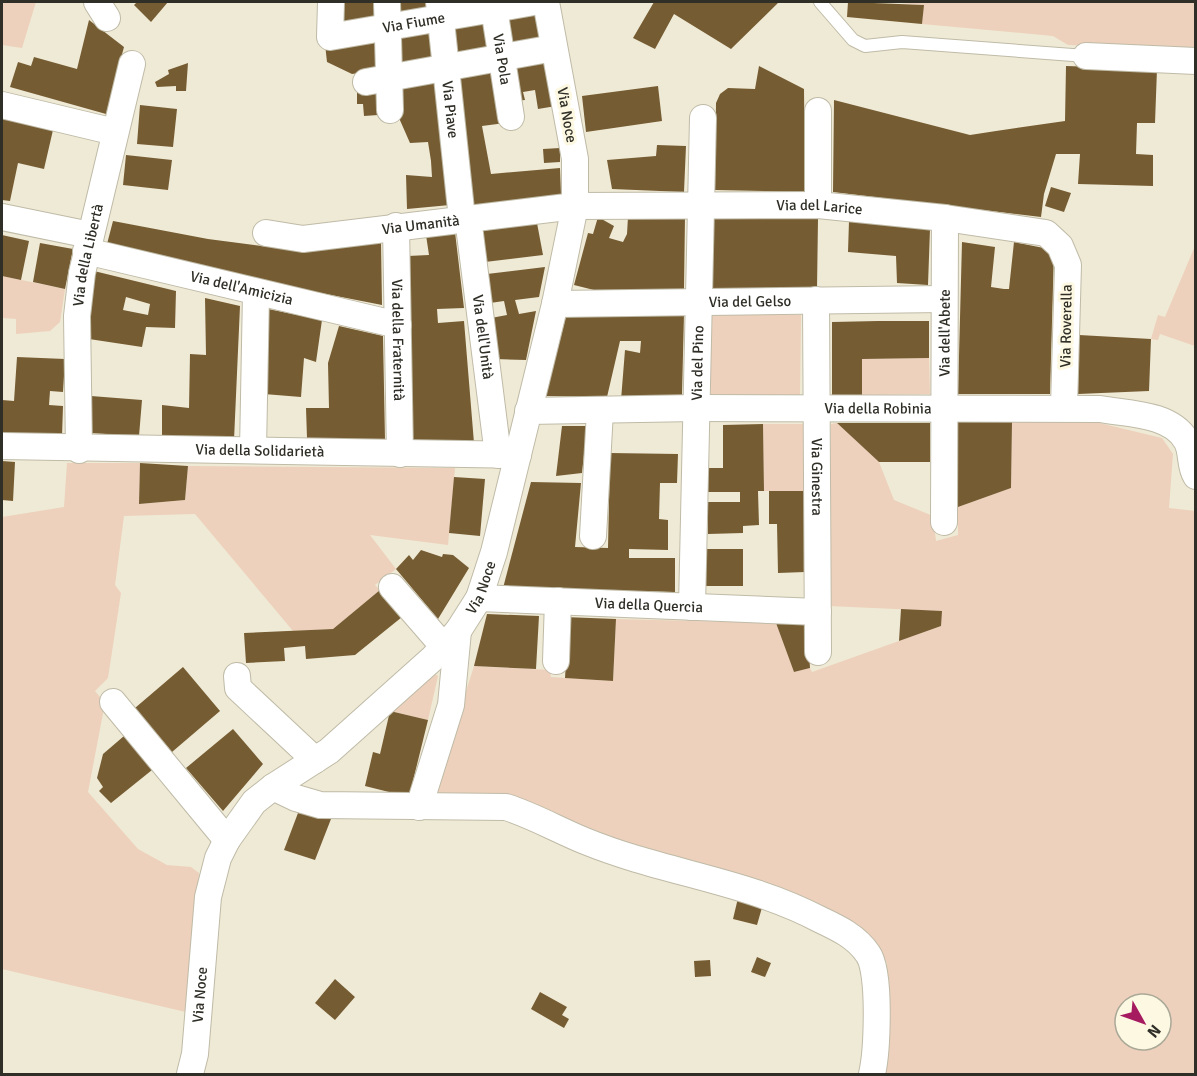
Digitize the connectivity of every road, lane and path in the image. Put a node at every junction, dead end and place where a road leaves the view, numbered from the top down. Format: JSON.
{"nodes":[{"id":1,"x":331,"y":2,"type":"edge"},
{"id":2,"x":387,"y":2,"type":"edge"},
{"id":3,"x":534,"y":2,"type":"edge"},
{"id":4,"x":546,"y":2,"type":"edge"},
{"id":5,"x":820,"y":2,"type":"edge"},
{"id":6,"x":494,"y":5,"type":"edge"},
{"id":7,"x":440,"y":10,"type":"edge"},
{"id":8,"x":388,"y":27,"type":"junction"},
{"id":9,"x":554,"y":48,"type":"junction"},
{"id":10,"x":1086,"y":56,"type":"joint"},
{"id":11,"x":502,"y":57,"type":"junction"},
{"id":12,"x":1196,"y":61,"type":"edge"},
{"id":13,"x":132,"y":64,"type":"dead end"},
{"id":14,"x":446,"y":67,"type":"junction"},
{"id":15,"x":377,"y":80,"type":"junction"},
{"id":16,"x":2,"y":105,"type":"edge"},
{"id":17,"x":390,"y":110,"type":"dead end"},
{"id":18,"x":818,"y":111,"type":"dead end"},
{"id":19,"x":511,"y":117,"type":"dead end"},
{"id":20,"x":703,"y":118,"type":"dead end"},
{"id":21,"x":115,"y":132,"type":"junction"},
{"id":22,"x":700,"y":204,"type":"junction"},
{"id":23,"x":818,"y":205,"type":"junction"},
{"id":24,"x":575,"y":206,"type":"junction"},
{"id":25,"x":2,"y":217,"type":"edge"},
{"id":26,"x":465,"y":218,"type":"junction"},
{"id":27,"x":945,"y":218,"type":"junction"},
{"id":28,"x":396,"y":226,"type":"junction"},
{"id":29,"x":266,"y":232,"type":"dead end"},
{"id":30,"x":88,"y":243,"type":"junction"},
{"id":31,"x":1060,"y":246,"type":"joint"},
{"id":32,"x":256,"y":293,"type":"junction"},
{"id":33,"x":944,"y":299,"type":"junction"},
{"id":34,"x":816,"y":300,"type":"junction"},
{"id":35,"x":698,"y":302,"type":"junction"},
{"id":36,"x":555,"y":304,"type":"junction"},
{"id":37,"x":398,"y":325,"type":"junction"},
{"id":38,"x":1064,"y":407,"type":"junction"},
{"id":39,"x":696,"y":408,"type":"junction"},
{"id":40,"x":944,"y":408,"type":"junction"},
{"id":41,"x":817,"y":410,"type":"junction"},
{"id":42,"x":528,"y":411,"type":"junction"},
{"id":43,"x":600,"y":411,"type":"junction"},
{"id":44,"x":2,"y":446,"type":"edge"},
{"id":45,"x":80,"y":450,"type":"junction"},
{"id":46,"x":253,"y":450,"type":"junction"},
{"id":47,"x":400,"y":454,"type":"junction"},
{"id":48,"x":508,"y":455,"type":"junction"},
{"id":49,"x":1194,"y":474,"type":"edge"},
{"id":50,"x":944,"y":522,"type":"dead end"},
{"id":51,"x":593,"y":536,"type":"dead end"},
{"id":52,"x":392,"y":587,"type":"dead end"},
{"id":53,"x":479,"y":598,"type":"junction"},
{"id":54,"x":558,"y":601,"type":"junction"},
{"id":55,"x":692,"y":607,"type":"junction"},
{"id":56,"x":818,"y":612,"type":"junction"},
{"id":57,"x":451,"y":639,"type":"junction"},
{"id":58,"x":818,"y":652,"type":"dead end"},
{"id":59,"x":556,"y":661,"type":"dead end"},
{"id":60,"x":237,"y":676,"type":"dead end"},
{"id":61,"x":113,"y":702,"type":"dead end"},
{"id":62,"x":315,"y":760,"type":"junction"},
{"id":63,"x":273,"y":787,"type":"junction"},
{"id":64,"x":418,"y":807,"type":"junction"},
{"id":65,"x":227,"y":840,"type":"junction"},
{"id":66,"x":190,"y":1074,"type":"edge"},
{"id":67,"x":872,"y":1074,"type":"edge"}],
"edges":[{"from":1,"to":8,"type":"street","name":"Via Fiume"},
{"from":2,"to":8,"type":"street"},
{"from":3,"to":6,"type":"street","name":"Via Fiume"},
{"from":4,"to":9,"type":"street","name":"Via Noce"},
{"from":5,"to":10,"type":"lane"},
{"from":6,"to":7,"type":"street","name":"Via Fiume"},
{"from":6,"to":11,"type":"street","name":"Via Pola"},
{"from":7,"to":8,"type":"street","name":"Via Fiume"},
{"from":7,"to":14,"type":"street","name":"Via Piave"},
{"from":8,"to":15,"type":"street"},
{"from":9,"to":11,"type":"street"},
{"from":9,"to":24,"type":"street","name":"Via Noce"},
{"from":10,"to":12,"type":"street"},
{"from":11,"to":14,"type":"street"},
{"from":11,"to":19,"type":"street","name":"Via Pola"},
{"from":13,"to":21,"type":"street","name":"Via della Libertà"},
{"from":14,"to":15,"type":"street"},
{"from":14,"to":26,"type":"street","name":"Via Piave"},
{"from":15,"to":17,"type":"street"},
{"from":16,"to":21,"type":"street"},
{"from":18,"to":23,"type":"street"},
{"from":20,"to":22,"type":"street","name":"Via del Pino"},
{"from":21,"to":30,"type":"street","name":"Via della Libertà"},
{"from":22,"to":23,"type":"street","name":"Via del Larice"},
{"from":22,"to":24,"type":"street","name":"Via del Larice"},
{"from":22,"to":35,"type":"street","name":"Via del Pino"},
{"from":23,"to":27,"type":"street","name":"Via del Larice"},
{"from":24,"to":26,"type":"street","name":"Via Umanità"},
{"from":24,"to":36,"type":"street","name":"Via Noce"},
{"from":25,"to":30,"type":"street","name":"Via dell'Amicizia"},
{"from":26,"to":28,"type":"street","name":"Via Umanità"},
{"from":26,"to":48,"type":"street","name":"Via dell'Unità"},
{"from":27,"to":31,"type":"street","name":"Via del Larice"},
{"from":27,"to":33,"type":"street","name":"Via dell'Abete"},
{"from":28,"to":29,"type":"street","name":"Via Umanità"},
{"from":28,"to":37,"type":"street","name":"Via della Fraternità"},
{"from":30,"to":32,"type":"street","name":"Via dell'Amicizia"},
{"from":30,"to":45,"type":"street","name":"Via della Libertà"},
{"from":31,"to":38,"type":"street","name":"Via Roverella"},
{"from":32,"to":37,"type":"street","name":"Via dell'Amicizia"},
{"from":32,"to":46,"type":"street"},
{"from":33,"to":34,"type":"street","name":"Via del Gelso"},
{"from":33,"to":40,"type":"street","name":"Via dell'Abete"},
{"from":34,"to":35,"type":"street","name":"Via del Gelso"},
{"from":34,"to":41,"type":"street","name":"Via Ginestra"},
{"from":35,"to":36,"type":"street","name":"Via del Gelso"},
{"from":35,"to":39,"type":"street","name":"Via del Pino"},
{"from":36,"to":42,"type":"street","name":"Via Noce"},
{"from":37,"to":47,"type":"street","name":"Via della Fraternità"},
{"from":38,"to":40,"type":"street","name":"Via della Robinia"},
{"from":38,"to":49,"type":"street","name":"Via della Robinia"},
{"from":39,"to":41,"type":"street","name":"Via della Robinia"},
{"from":39,"to":43,"type":"street","name":"Via della Robinia"},
{"from":39,"to":55,"type":"street","name":"Via del Pino"},
{"from":40,"to":41,"type":"street","name":"Via della Robinia"},
{"from":40,"to":50,"type":"street","name":"Via dell'Abete"},
{"from":41,"to":56,"type":"street","name":"Via Ginestra"},
{"from":42,"to":43,"type":"street","name":"Via della Robinia"},
{"from":42,"to":48,"type":"street","name":"Via Noce"},
{"from":43,"to":51,"type":"street"},
{"from":44,"to":45,"type":"street","name":"Via della Solidarietà"},
{"from":45,"to":46,"type":"street","name":"Via della Solidarietà"},
{"from":46,"to":47,"type":"street","name":"Via della Solidarietà"},
{"from":47,"to":48,"type":"street","name":"Via della Solidarietà"},
{"from":48,"to":53,"type":"street","name":"Via Noce"},
{"from":52,"to":57,"type":"street"},
{"from":53,"to":54,"type":"street","name":"Via della Quercia"},
{"from":53,"to":57,"type":"street","name":"Via Noce"},
{"from":54,"to":55,"type":"street","name":"Via della Quercia"},
{"from":54,"to":59,"type":"street"},
{"from":55,"to":56,"type":"street","name":"Via della Quercia"},
{"from":56,"to":58,"type":"street","name":"Via Ginestra"},
{"from":57,"to":62,"type":"street","name":"Via Noce"},
{"from":57,"to":64,"type":"street"},
{"from":60,"to":62,"type":"street"},
{"from":61,"to":65,"type":"street"},
{"from":62,"to":63,"type":"street","name":"Via Noce"},
{"from":63,"to":64,"type":"street"},
{"from":63,"to":65,"type":"street","name":"Via Noce"},
{"from":64,"to":67,"type":"street"},
{"from":65,"to":66,"type":"street","name":"Via Noce"}]}
